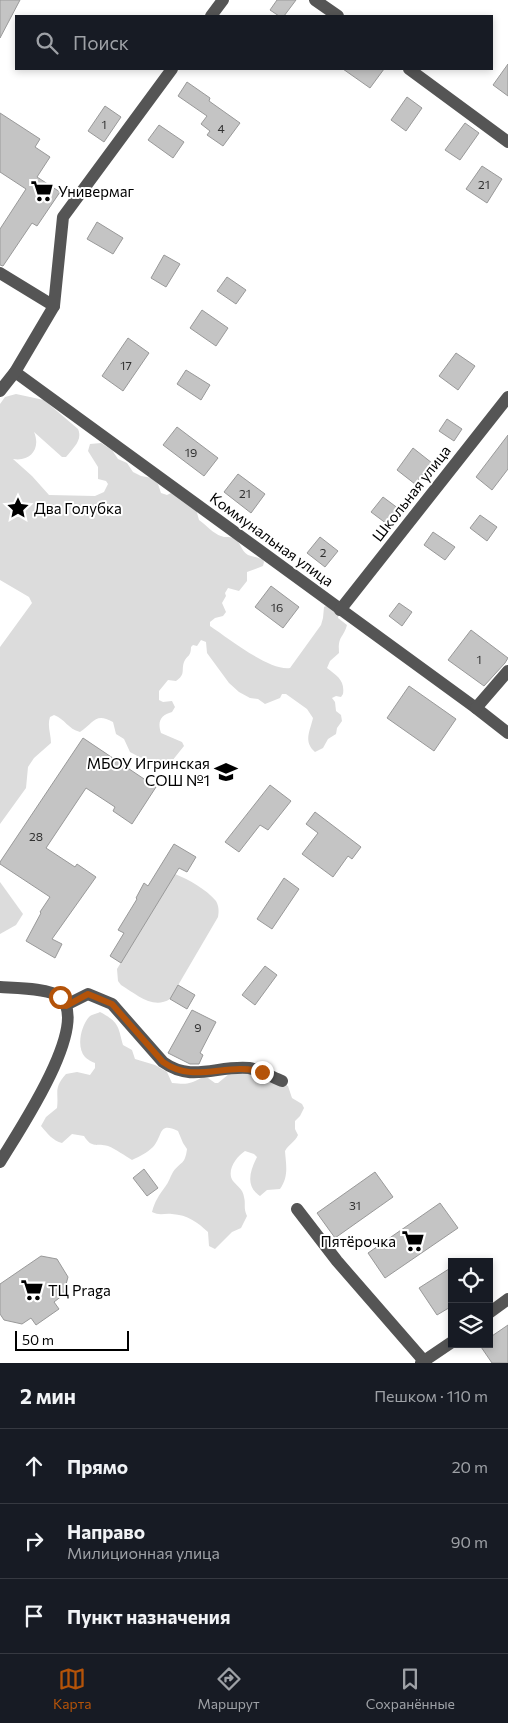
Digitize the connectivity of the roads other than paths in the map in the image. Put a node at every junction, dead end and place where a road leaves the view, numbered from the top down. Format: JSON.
{"nodes":[{"id":1,"x":222,"y":0,"type":"edge"},
{"id":2,"x":315,"y":0,"type":"edge"},
{"id":3,"x":212,"y":15,"type":"edge"},
{"id":4,"x":337,"y":15,"type":"edge"},
{"id":5,"x":171,"y":70,"type":"edge"},
{"id":6,"x":410,"y":70,"type":"edge"},
{"id":7,"x":508,"y":142,"type":"edge"},
{"id":8,"x":0,"y":273,"type":"edge"},
{"id":9,"x":54,"y":306,"type":"junction"},
{"id":10,"x":16,"y":372,"type":"junction"},
{"id":11,"x":0,"y":391,"type":"edge"},
{"id":12,"x":508,"y":397,"type":"edge"},
{"id":13,"x":340,"y":610,"type":"junction"},
{"id":14,"x":508,"y":671,"type":"edge"},
{"id":15,"x":476,"y":708,"type":"junction"},
{"id":16,"x":508,"y":733,"type":"edge"},
{"id":17,"x":0,"y":987,"type":"edge"},
{"id":18,"x":66,"y":1006,"type":"junction"},
{"id":19,"x":282,"y":1081,"type":"dead end"},
{"id":20,"x":0,"y":1162,"type":"edge"},
{"id":21,"x":297,"y":1209,"type":"dead end"},
{"id":22,"x":508,"y":1299,"type":"edge"},
{"id":23,"x":493,"y":1310,"type":"edge"},
{"id":24,"x":448,"y":1345,"type":"edge"},
{"id":25,"x":422,"y":1362,"type":"edge"}],
"edges":[{"from":1,"to":3,"type":"street"},
{"from":2,"to":4,"type":"street"},
{"from":5,"to":9,"type":"street"},
{"from":6,"to":7,"type":"street"},
{"from":8,"to":9,"type":"street"},
{"from":9,"to":10,"type":"street"},
{"from":10,"to":11,"type":"street"},
{"from":10,"to":13,"type":"street","name":"Коммунальная улица"},
{"from":12,"to":13,"type":"street","name":"Школьная улица"},
{"from":13,"to":15,"type":"street","name":"Коммунальная улица"},
{"from":14,"to":15,"type":"street"},
{"from":15,"to":16,"type":"street","name":"Коммунальная улица"},
{"from":17,"to":18,"type":"street"},
{"from":18,"to":19,"type":"street"},
{"from":18,"to":20,"type":"street"},
{"from":21,"to":25,"type":"street"},
{"from":22,"to":23,"type":"street"},
{"from":24,"to":25,"type":"street"}]}
